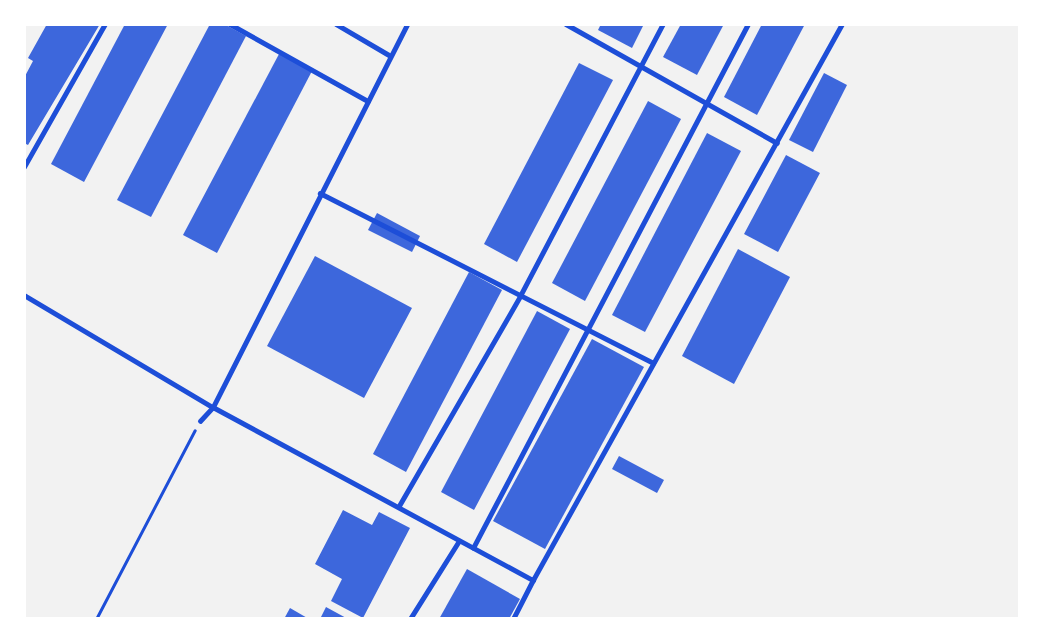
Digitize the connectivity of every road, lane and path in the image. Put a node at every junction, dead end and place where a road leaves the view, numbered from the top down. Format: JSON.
{"nodes":[{"id":1,"x":105,"y":24,"type":"edge"},
{"id":2,"x":230,"y":24,"type":"edge"},
{"id":3,"x":336,"y":24,"type":"edge"},
{"id":4,"x":407,"y":24,"type":"edge"},
{"id":5,"x":566,"y":24,"type":"edge"},
{"id":6,"x":663,"y":24,"type":"edge"},
{"id":7,"x":748,"y":24,"type":"edge"},
{"id":8,"x":842,"y":24,"type":"edge"},
{"id":9,"x":389,"y":55,"type":"junction"},
{"id":10,"x":641,"y":67,"type":"junction"},
{"id":11,"x":368,"y":101,"type":"junction"},
{"id":12,"x":706,"y":106,"type":"junction"},
{"id":13,"x":777,"y":143,"type":"junction"},
{"id":14,"x":24,"y":167,"type":"edge"},
{"id":15,"x":320,"y":193,"type":"junction"},
{"id":16,"x":24,"y":295,"type":"edge"},
{"id":17,"x":520,"y":296,"type":"junction"},
{"id":18,"x":587,"y":330,"type":"junction"},
{"id":19,"x":653,"y":363,"type":"junction"},
{"id":20,"x":213,"y":407,"type":"junction"},
{"id":21,"x":200,"y":420,"type":"joint"},
{"id":22,"x":399,"y":506,"type":"junction"},
{"id":23,"x":459,"y":541,"type":"junction"},
{"id":24,"x":473,"y":548,"type":"junction"},
{"id":25,"x":533,"y":580,"type":"junction"},
{"id":26,"x":96,"y":619,"type":"edge"},
{"id":27,"x":410,"y":619,"type":"edge"},
{"id":28,"x":513,"y":619,"type":"edge"}],
"edges":[{"from":1,"to":14,"type":"lane"},
{"from":2,"to":11,"type":"lane"},
{"from":3,"to":9,"type":"lane"},
{"from":4,"to":9,"type":"lane"},
{"from":5,"to":10,"type":"lane"},
{"from":6,"to":10,"type":"lane"},
{"from":7,"to":12,"type":"lane"},
{"from":8,"to":13,"type":"lane"},
{"from":9,"to":11,"type":"lane"},
{"from":10,"to":12,"type":"lane"},
{"from":10,"to":17,"type":"lane"},
{"from":11,"to":15,"type":"lane"},
{"from":12,"to":13,"type":"lane"},
{"from":12,"to":18,"type":"lane"},
{"from":13,"to":19,"type":"lane"},
{"from":15,"to":17,"type":"lane"},
{"from":15,"to":20,"type":"lane"},
{"from":16,"to":20,"type":"lane"},
{"from":17,"to":18,"type":"lane"},
{"from":17,"to":22,"type":"lane"},
{"from":18,"to":19,"type":"lane"},
{"from":18,"to":24,"type":"lane"},
{"from":19,"to":25,"type":"lane"},
{"from":20,"to":21,"type":"lane"},
{"from":20,"to":22,"type":"lane"},
{"from":21,"to":26,"type":"path"},
{"from":22,"to":23,"type":"lane"},
{"from":23,"to":24,"type":"lane"},
{"from":23,"to":27,"type":"lane"},
{"from":24,"to":25,"type":"lane"},
{"from":25,"to":28,"type":"lane"}]}
